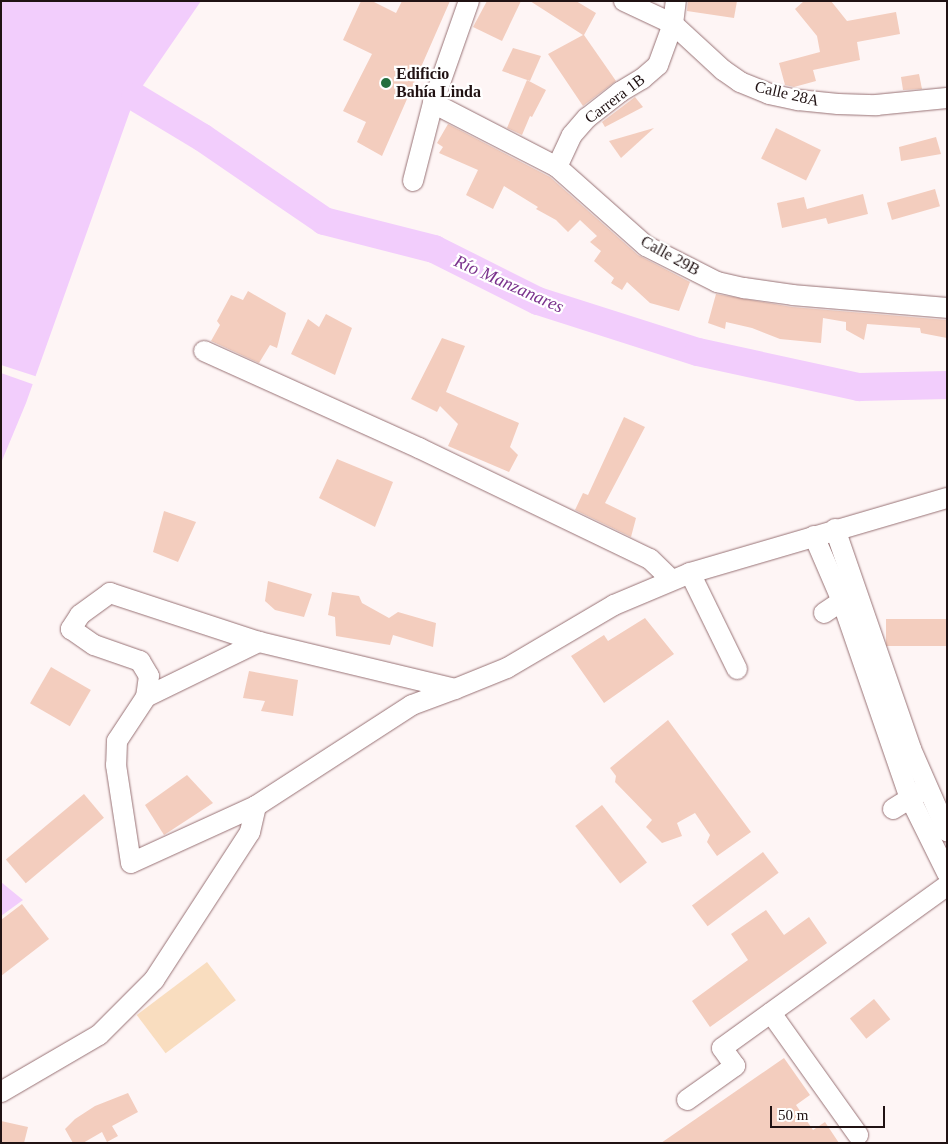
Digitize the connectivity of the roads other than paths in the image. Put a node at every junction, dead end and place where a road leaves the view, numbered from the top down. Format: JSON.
{"nodes":[{"id":1,"x":469,"y":1,"type":"edge"},
{"id":2,"x":624,"y":1,"type":"edge"},
{"id":3,"x":676,"y":1,"type":"edge"},
{"id":4,"x":673,"y":24,"type":"junction"},
{"id":5,"x":947,"y":98,"type":"edge"},
{"id":6,"x":433,"y":103,"type":"junction"},
{"id":7,"x":557,"y":167,"type":"junction"},
{"id":8,"x":412,"y":181,"type":"dead end"},
{"id":9,"x":947,"y":308,"type":"edge"},
{"id":10,"x":204,"y":351,"type":"dead end"},
{"id":11,"x":947,"y":498,"type":"edge"},
{"id":12,"x":835,"y":529,"type":"junction"},
{"id":13,"x":814,"y":536,"type":"junction"},
{"id":14,"x":681,"y":576,"type":"junction"},
{"id":15,"x":850,"y":598,"type":"junction"},
{"id":16,"x":824,"y":613,"type":"dead end"},
{"id":17,"x":260,"y":642,"type":"junction"},
{"id":18,"x":737,"y":669,"type":"dead end"},
{"id":19,"x":455,"y":688,"type":"junction"},
{"id":20,"x":146,"y":697,"type":"junction"},
{"id":21,"x":928,"y":788,"type":"junction"},
{"id":22,"x":902,"y":803,"type":"junction"},
{"id":23,"x":256,"y":806,"type":"junction"},
{"id":24,"x":947,"y":831,"type":"edge"},
{"id":25,"x":947,"y":873,"type":"edge"},
{"id":26,"x":947,"y":886,"type":"edge"},
{"id":27,"x":771,"y":1012,"type":"junction"},
{"id":28,"x":1,"y":1092,"type":"edge"},
{"id":29,"x":687,"y":1100,"type":"dead end"},
{"id":30,"x":858,"y":1135,"type":"dead end"}],
"edges":[{"from":1,"to":6,"type":"street"},
{"from":2,"to":4,"type":"street","name":"Calle 28A"},
{"from":3,"to":4,"type":"street","name":"Carrera 1B"},
{"from":4,"to":5,"type":"street","name":"Calle 28A"},
{"from":4,"to":7,"type":"street","name":"Carrera 1B"},
{"from":6,"to":7,"type":"street","name":"Calle 29B"},
{"from":6,"to":8,"type":"street"},
{"from":7,"to":9,"type":"street","name":"Calle 29B"},
{"from":10,"to":14,"type":"street"},
{"from":11,"to":12,"type":"street"},
{"from":12,"to":13,"type":"street"},
{"from":12,"to":15,"type":"street"},
{"from":13,"to":14,"type":"street"},
{"from":13,"to":15,"type":"street"},
{"from":14,"to":18,"type":"street"},
{"from":14,"to":19,"type":"street"},
{"from":15,"to":16,"type":"street"},
{"from":15,"to":21,"type":"street"},
{"from":15,"to":22,"type":"street"},
{"from":17,"to":19,"type":"street"},
{"from":17,"to":20,"type":"street"},
{"from":17,"to":20,"type":"street"},
{"from":19,"to":23,"type":"street"},
{"from":20,"to":23,"type":"street"},
{"from":21,"to":22,"type":"street"},
{"from":21,"to":24,"type":"street"},
{"from":22,"to":25,"type":"street"},
{"from":23,"to":28,"type":"street"},
{"from":26,"to":27,"type":"street"},
{"from":27,"to":29,"type":"street"},
{"from":27,"to":30,"type":"street"}]}
